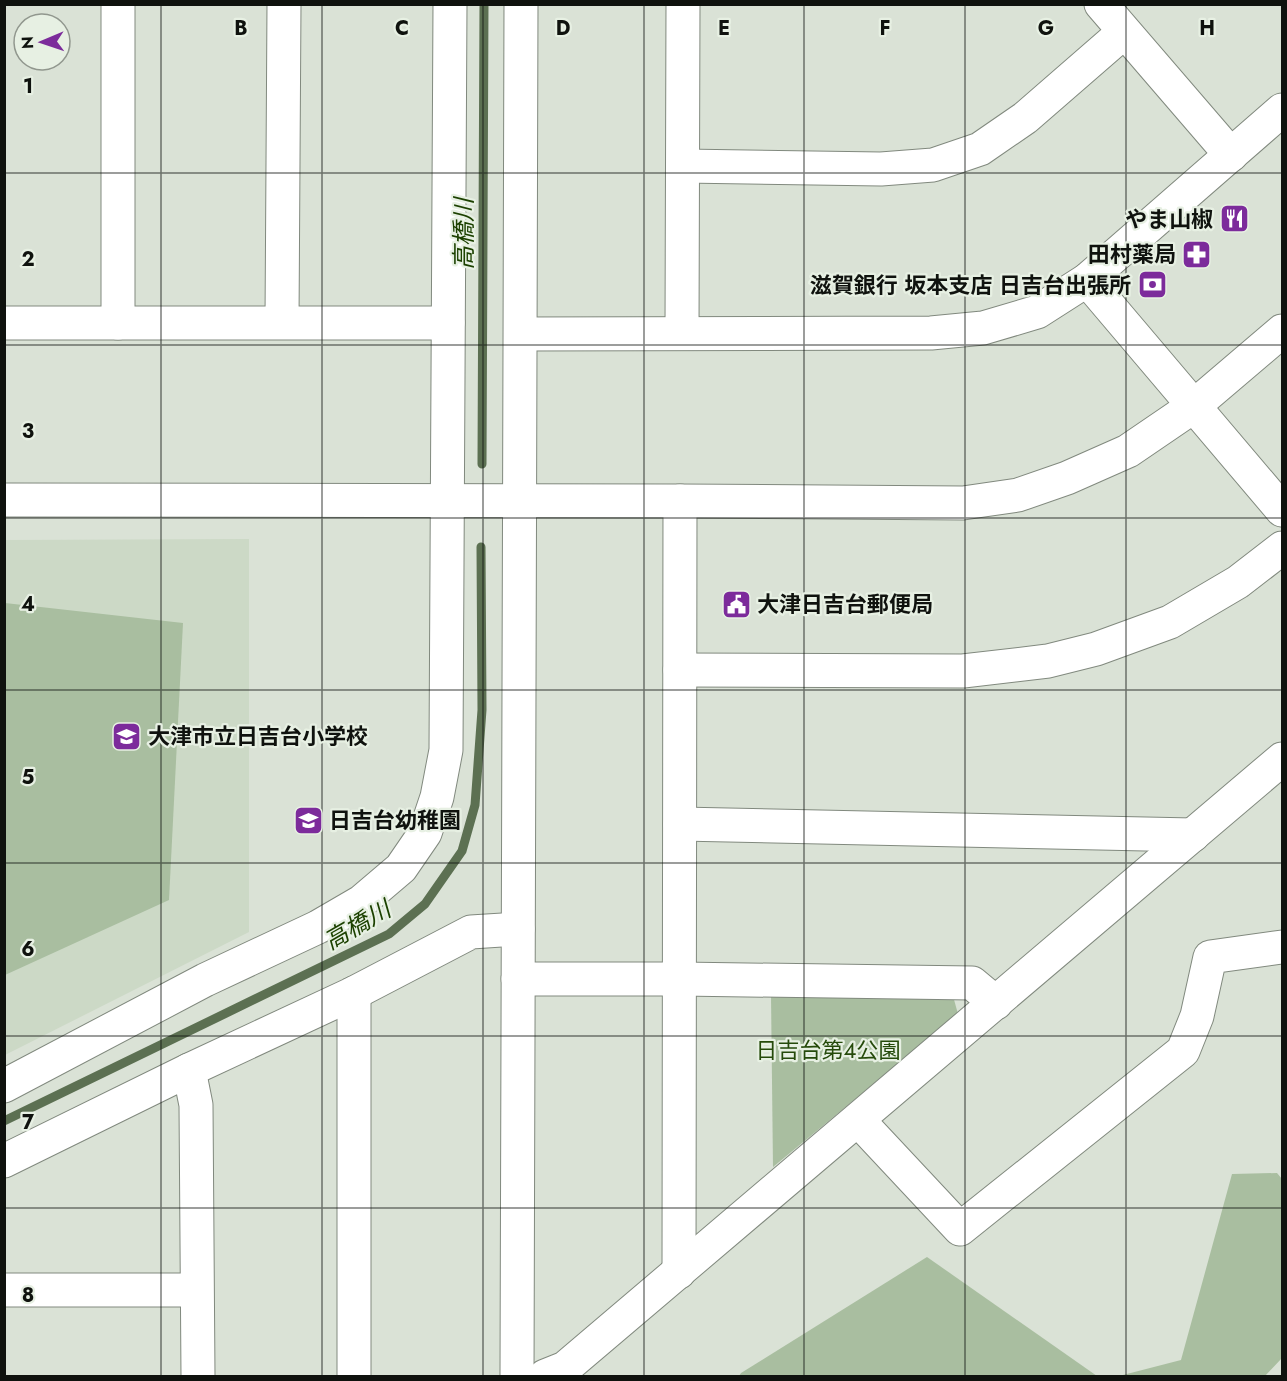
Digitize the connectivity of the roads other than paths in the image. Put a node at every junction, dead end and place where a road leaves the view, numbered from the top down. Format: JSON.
{"nodes":[{"id":1,"x":118,"y":4,"type":"edge"},
{"id":2,"x":284,"y":4,"type":"edge"},
{"id":3,"x":450,"y":4,"type":"edge"},
{"id":4,"x":521,"y":4,"type":"edge"},
{"id":5,"x":683,"y":4,"type":"edge"},
{"id":6,"x":1101,"y":4,"type":"edge"},
{"id":7,"x":1124,"y":32,"type":"junction"},
{"id":8,"x":1282,"y":110,"type":"edge"},
{"id":9,"x":1231,"y":155,"type":"junction"},
{"id":10,"x":682,"y":166,"type":"junction"},
{"id":11,"x":1087,"y":280,"type":"junction"},
{"id":12,"x":282,"y":322,"type":"junction"},
{"id":13,"x":4,"y":323,"type":"edge"},
{"id":14,"x":117,"y":323,"type":"junction"},
{"id":15,"x":448,"y":323,"type":"junction"},
{"id":16,"x":1282,"y":331,"type":"edge"},
{"id":17,"x":682,"y":333,"type":"junction"},
{"id":18,"x":521,"y":334,"type":"junction"},
{"id":19,"x":1194,"y":406,"type":"junction"},
{"id":20,"x":4,"y":500,"type":"edge"},
{"id":21,"x":448,"y":500,"type":"junction"},
{"id":22,"x":520,"y":500,"type":"junction"},
{"id":23,"x":680,"y":501,"type":"junction"},
{"id":24,"x":1282,"y":510,"type":"edge"},
{"id":25,"x":1282,"y":548,"type":"edge"},
{"id":26,"x":680,"y":670,"type":"junction"},
{"id":27,"x":1282,"y":759,"type":"edge"},
{"id":28,"x":680,"y":824,"type":"junction"},
{"id":29,"x":1193,"y":835,"type":"junction"},
{"id":30,"x":518,"y":929,"type":"junction"},
{"id":31,"x":1282,"y":947,"type":"edge"},
{"id":32,"x":518,"y":979,"type":"junction"},
{"id":33,"x":680,"y":979,"type":"junction"},
{"id":34,"x":354,"y":993,"type":"junction"},
{"id":35,"x":996,"y":1003,"type":"junction"},
{"id":36,"x":189,"y":1070,"type":"junction"},
{"id":37,"x":4,"y":1086,"type":"edge"},
{"id":38,"x":858,"y":1120,"type":"junction"},
{"id":39,"x":4,"y":1161,"type":"edge"},
{"id":40,"x":679,"y":1272,"type":"junction"},
{"id":41,"x":4,"y":1290,"type":"edge"},
{"id":42,"x":196,"y":1290,"type":"junction"},
{"id":43,"x":198,"y":1377,"type":"edge"},
{"id":44,"x":354,"y":1377,"type":"edge"},
{"id":45,"x":517,"y":1377,"type":"edge"},
{"id":46,"x":545,"y":1377,"type":"edge"}],
"edges":[{"from":1,"to":14,"type":"street"},
{"from":2,"to":12,"type":"street"},
{"from":3,"to":15,"type":"street"},
{"from":4,"to":18,"type":"street"},
{"from":5,"to":10,"type":"street"},
{"from":6,"to":7,"type":"street"},
{"from":7,"to":9,"type":"street"},
{"from":7,"to":10,"type":"street"},
{"from":8,"to":9,"type":"street"},
{"from":9,"to":11,"type":"street"},
{"from":10,"to":17,"type":"street"},
{"from":11,"to":17,"type":"street"},
{"from":11,"to":19,"type":"street"},
{"from":12,"to":14,"type":"street"},
{"from":12,"to":15,"type":"street"},
{"from":13,"to":14,"type":"street"},
{"from":15,"to":21,"type":"street"},
{"from":16,"to":19,"type":"street"},
{"from":17,"to":18,"type":"street"},
{"from":18,"to":22,"type":"street"},
{"from":19,"to":23,"type":"street"},
{"from":19,"to":24,"type":"street"},
{"from":20,"to":21,"type":"street"},
{"from":21,"to":22,"type":"street"},
{"from":21,"to":37,"type":"street"},
{"from":22,"to":23,"type":"street"},
{"from":22,"to":30,"type":"street"},
{"from":23,"to":26,"type":"street"},
{"from":25,"to":26,"type":"street"},
{"from":26,"to":28,"type":"street"},
{"from":27,"to":29,"type":"street"},
{"from":28,"to":29,"type":"street"},
{"from":28,"to":33,"type":"street"},
{"from":29,"to":35,"type":"street"},
{"from":30,"to":32,"type":"street"},
{"from":30,"to":34,"type":"street"},
{"from":31,"to":38,"type":"street"},
{"from":32,"to":33,"type":"street"},
{"from":32,"to":45,"type":"street"},
{"from":33,"to":35,"type":"street"},
{"from":33,"to":40,"type":"street"},
{"from":34,"to":36,"type":"street"},
{"from":34,"to":44,"type":"street"},
{"from":35,"to":38,"type":"street"},
{"from":36,"to":39,"type":"street"},
{"from":36,"to":42,"type":"street"},
{"from":38,"to":40,"type":"street"},
{"from":40,"to":46,"type":"street"},
{"from":41,"to":42,"type":"street"},
{"from":42,"to":43,"type":"street"}]}
